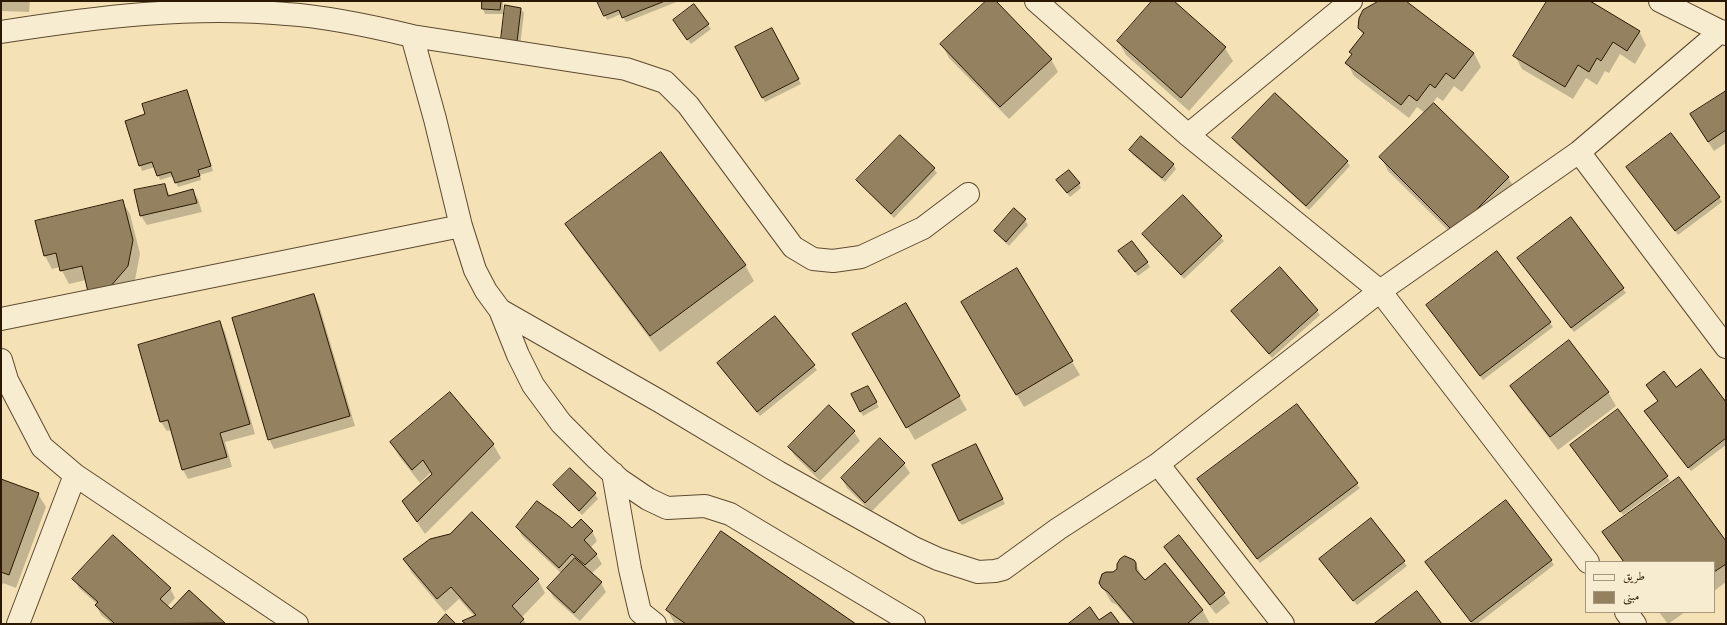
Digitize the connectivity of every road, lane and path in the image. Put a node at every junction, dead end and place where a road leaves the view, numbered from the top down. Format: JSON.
{"nodes":[{"id":1,"x":1036,"y":1,"type":"edge"},
{"id":2,"x":1351,"y":1,"type":"edge"},
{"id":3,"x":1660,"y":1,"type":"edge"},
{"id":4,"x":1,"y":32,"type":"edge"},
{"id":5,"x":1723,"y":32,"type":"edge"},
{"id":6,"x":412,"y":36,"type":"junction"},
{"id":7,"x":1188,"y":135,"type":"junction"},
{"id":8,"x":1579,"y":152,"type":"junction"},
{"id":9,"x":968,"y":194,"type":"dead end"},
{"id":10,"x":461,"y":226,"type":"junction"},
{"id":11,"x":1380,"y":291,"type":"junction"},
{"id":12,"x":500,"y":310,"type":"junction"},
{"id":13,"x":1,"y":319,"type":"edge"},
{"id":14,"x":1726,"y":346,"type":"edge"},
{"id":15,"x":1,"y":360,"type":"edge"},
{"id":16,"x":1158,"y":464,"type":"junction"},
{"id":17,"x":613,"y":473,"type":"junction"},
{"id":18,"x":75,"y":475,"type":"junction"},
{"id":19,"x":1587,"y":561,"type":"edge"},
{"id":20,"x":1627,"y":613,"type":"edge"},
{"id":21,"x":18,"y":624,"type":"edge"},
{"id":22,"x":298,"y":624,"type":"edge"},
{"id":23,"x":654,"y":624,"type":"edge"},
{"id":24,"x":914,"y":624,"type":"edge"},
{"id":25,"x":1283,"y":624,"type":"edge"},
{"id":26,"x":1635,"y":624,"type":"edge"}],
"edges":[{"from":1,"to":7,"type":"street"},
{"from":2,"to":7,"type":"street"},
{"from":3,"to":5,"type":"street"},
{"from":4,"to":6,"type":"street"},
{"from":5,"to":8,"type":"street"},
{"from":6,"to":9,"type":"street"},
{"from":6,"to":10,"type":"street"},
{"from":7,"to":11,"type":"street"},
{"from":8,"to":11,"type":"street"},
{"from":8,"to":14,"type":"street"},
{"from":10,"to":12,"type":"street"},
{"from":10,"to":13,"type":"street"},
{"from":11,"to":16,"type":"street"},
{"from":11,"to":19,"type":"street"},
{"from":12,"to":16,"type":"street"},
{"from":12,"to":17,"type":"street"},
{"from":15,"to":18,"type":"street"},
{"from":16,"to":25,"type":"street"},
{"from":17,"to":23,"type":"street"},
{"from":17,"to":24,"type":"street"},
{"from":18,"to":21,"type":"street"},
{"from":18,"to":22,"type":"street"},
{"from":20,"to":26,"type":"street"}]}
